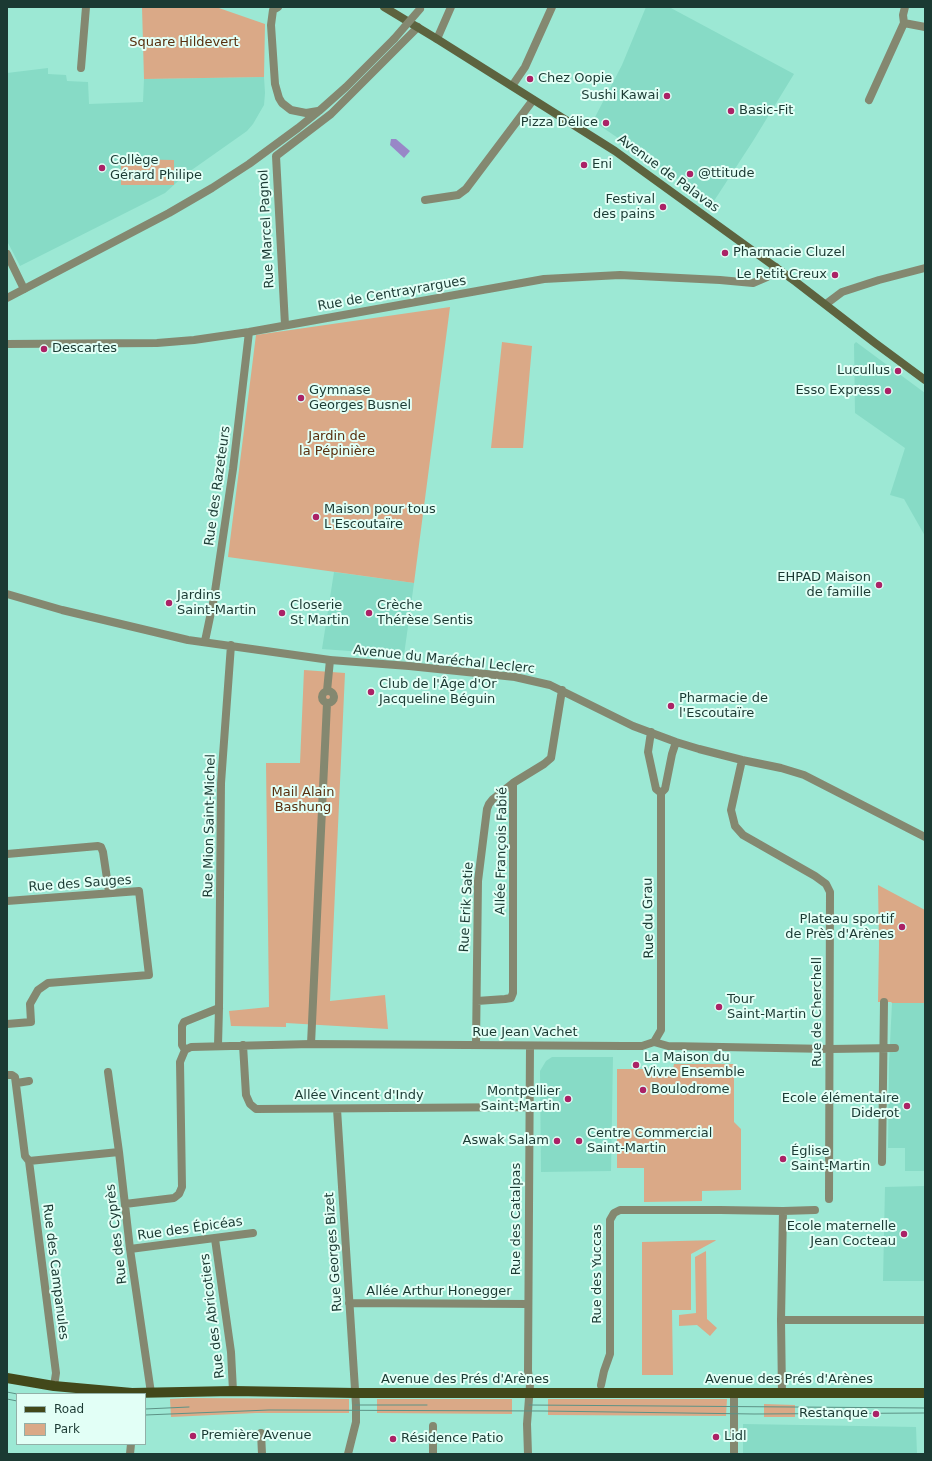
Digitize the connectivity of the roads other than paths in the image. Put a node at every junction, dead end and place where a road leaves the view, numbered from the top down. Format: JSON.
{"nodes":[{"id":1,"x":86,"y":7,"type":"edge"},
{"id":2,"x":384,"y":7,"type":"edge"},
{"id":3,"x":451,"y":7,"type":"edge"},
{"id":4,"x":552,"y":7,"type":"edge"},
{"id":5,"x":905,"y":7,"type":"edge"},
{"id":6,"x":273,"y":8,"type":"edge"},
{"id":7,"x":420,"y":8,"type":"edge"},
{"id":8,"x":904,"y":22,"type":"junction"},
{"id":9,"x":418,"y":27,"type":"junction"},
{"id":10,"x":925,"y":28,"type":"edge"},
{"id":11,"x":437,"y":39,"type":"junction"},
{"id":12,"x":81,"y":68,"type":"dead end"},
{"id":13,"x":512,"y":86,"type":"junction"},
{"id":14,"x":533,"y":100,"type":"junction"},
{"id":15,"x":869,"y":100,"type":"dead end"},
{"id":16,"x":319,"y":111,"type":"junction"},
{"id":17,"x":425,"y":200,"type":"dead end"},
{"id":18,"x":7,"y":254,"type":"edge"},
{"id":19,"x":776,"y":267,"type":"junction"},
{"id":20,"x":925,"y":268,"type":"edge"},
{"id":21,"x":24,"y":289,"type":"junction"},
{"id":22,"x":7,"y":298,"type":"edge"},
{"id":23,"x":826,"y":304,"type":"junction"},
{"id":24,"x":285,"y":325,"type":"junction"},
{"id":25,"x":249,"y":332,"type":"junction"},
{"id":26,"x":7,"y":344,"type":"edge"},
{"id":27,"x":925,"y":380,"type":"edge"},
{"id":28,"x":7,"y":594,"type":"edge"},
{"id":29,"x":205,"y":641,"type":"junction"},
{"id":30,"x":231,"y":645,"type":"junction"},
{"id":31,"x":330,"y":660,"type":"junction"},
{"id":32,"x":562,"y":690,"type":"junction"},
{"id":33,"x":651,"y":732,"type":"junction"},
{"id":34,"x":676,"y":742,"type":"junction"},
{"id":35,"x":742,"y":760,"type":"junction"},
{"id":36,"x":514,"y":783,"type":"junction"},
{"id":37,"x":661,"y":793,"type":"junction"},
{"id":38,"x":925,"y":837,"type":"edge"},
{"id":39,"x":7,"y":854,"type":"edge"},
{"id":40,"x":109,"y":892,"type":"junction"},
{"id":41,"x":7,"y":901,"type":"edge"},
{"id":42,"x":477,"y":1001,"type":"junction"},
{"id":43,"x":884,"y":1002,"type":"dead end"},
{"id":44,"x":220,"y":1008,"type":"junction"},
{"id":45,"x":7,"y":1024,"type":"edge"},
{"id":46,"x":654,"y":1042,"type":"junction"},
{"id":47,"x":311,"y":1044,"type":"junction"},
{"id":48,"x":218,"y":1045,"type":"junction"},
{"id":49,"x":243,"y":1045,"type":"junction"},
{"id":50,"x":476,"y":1045,"type":"junction"},
{"id":51,"x":530,"y":1046,"type":"junction"},
{"id":52,"x":883,"y":1048,"type":"junction"},
{"id":53,"x":895,"y":1048,"type":"dead end"},
{"id":54,"x":830,"y":1049,"type":"junction"},
{"id":55,"x":185,"y":1050,"type":"junction"},
{"id":56,"x":108,"y":1072,"type":"dead end"},
{"id":57,"x":7,"y":1075,"type":"edge"},
{"id":58,"x":29,"y":1081,"type":"dead end"},
{"id":59,"x":17,"y":1083,"type":"junction"},
{"id":60,"x":530,"y":1107,"type":"junction"},
{"id":61,"x":337,"y":1109,"type":"junction"},
{"id":62,"x":119,"y":1152,"type":"junction"},
{"id":63,"x":29,"y":1161,"type":"junction"},
{"id":64,"x":882,"y":1162,"type":"dead end"},
{"id":65,"x":829,"y":1199,"type":"dead end"},
{"id":66,"x":125,"y":1204,"type":"junction"},
{"id":67,"x":815,"y":1210,"type":"dead end"},
{"id":68,"x":783,"y":1211,"type":"junction"},
{"id":69,"x":253,"y":1233,"type":"dead end"},
{"id":70,"x":215,"y":1239,"type":"junction"},
{"id":71,"x":130,"y":1250,"type":"junction"},
{"id":72,"x":349,"y":1303,"type":"junction"},
{"id":73,"x":528,"y":1304,"type":"junction"},
{"id":74,"x":781,"y":1320,"type":"junction"},
{"id":75,"x":925,"y":1320,"type":"edge"},
{"id":76,"x":7,"y":1378,"type":"edge"},
{"id":77,"x":601,"y":1385,"type":"dead end"},
{"id":78,"x":54,"y":1386,"type":"junction"},
{"id":79,"x":233,"y":1391,"type":"junction"},
{"id":80,"x":122,"y":1393,"type":"edge"},
{"id":81,"x":146,"y":1393,"type":"edge"},
{"id":82,"x":151,"y":1393,"type":"junction"},
{"id":83,"x":529,"y":1393,"type":"junction"},
{"id":84,"x":925,"y":1393,"type":"edge"},
{"id":85,"x":355,"y":1394,"type":"junction"},
{"id":86,"x":734,"y":1394,"type":"junction"},
{"id":87,"x":782,"y":1394,"type":"junction"},
{"id":88,"x":432,"y":1426,"type":"dead end"},
{"id":89,"x":261,"y":1433,"type":"dead end"},
{"id":90,"x":262,"y":1454,"type":"edge"},
{"id":91,"x":348,"y":1454,"type":"edge"},
{"id":92,"x":433,"y":1454,"type":"edge"},
{"id":93,"x":528,"y":1454,"type":"edge"},
{"id":94,"x":734,"y":1454,"type":"edge"}],
"edges":[{"from":1,"to":12,"type":"street"},
{"from":2,"to":9,"type":"main road","name":"Avenue de Palavas"},
{"from":3,"to":11,"type":"street"},
{"from":4,"to":13,"type":"street"},
{"from":5,"to":8,"type":"street"},
{"from":6,"to":16,"type":"street"},
{"from":7,"to":16,"type":"street","bridge":true},
{"from":8,"to":10,"type":"street"},
{"from":8,"to":15,"type":"street"},
{"from":9,"to":11,"type":"main road","name":"Avenue de Palavas"},
{"from":9,"to":24,"type":"street","name":"Rue Marcel Pagnol"},
{"from":11,"to":13,"type":"main road","name":"Avenue de Palavas"},
{"from":13,"to":14,"type":"main road","name":"Avenue de Palavas"},
{"from":14,"to":17,"type":"street"},
{"from":14,"to":19,"type":"main road","name":"Avenue de Palavas"},
{"from":16,"to":21,"type":"street"},
{"from":18,"to":21,"type":"street"},
{"from":19,"to":23,"type":"main road","name":"Avenue de Palavas"},
{"from":19,"to":24,"type":"street","name":"Rue de Centrayrargues"},
{"from":20,"to":23,"type":"street"},
{"from":21,"to":22,"type":"street"},
{"from":23,"to":27,"type":"main road","name":"Avenue de Palavas"},
{"from":24,"to":25,"type":"street","name":"Rue de Centrayrargues"},
{"from":25,"to":26,"type":"street","name":"Rue de Centrayrargues"},
{"from":25,"to":29,"type":"street","name":"Rue des Razeteurs"},
{"from":28,"to":29,"type":"street","name":"Avenue du Maréchal Leclerc"},
{"from":29,"to":30,"type":"street","name":"Avenue du Maréchal Leclerc"},
{"from":30,"to":31,"type":"street","name":"Avenue du Maréchal Leclerc"},
{"from":30,"to":44,"type":"street","name":"Rue Mion Saint-Michel"},
{"from":31,"to":32,"type":"street","name":"Avenue du Maréchal Leclerc"},
{"from":31,"to":47,"type":"street"},
{"from":32,"to":33,"type":"street","name":"Avenue du Maréchal Leclerc"},
{"from":32,"to":36,"type":"street","name":"Allée François Fabié"},
{"from":33,"to":34,"type":"street","name":"Avenue du Maréchal Leclerc"},
{"from":33,"to":37,"type":"street","name":"Rue du Grau"},
{"from":34,"to":35,"type":"street","name":"Avenue du Maréchal Leclerc"},
{"from":34,"to":37,"type":"street","name":"Rue du Grau"},
{"from":35,"to":38,"type":"street","name":"Avenue du Maréchal Leclerc"},
{"from":35,"to":54,"type":"street","name":"Rue de Cherchell"},
{"from":36,"to":42,"type":"street","name":"Rue Erik Satie"},
{"from":36,"to":42,"type":"street","name":"Allée François Fabié"},
{"from":37,"to":46,"type":"street","name":"Rue du Grau"},
{"from":39,"to":40,"type":"street"},
{"from":40,"to":41,"type":"street","name":"Rue des Sauges"},
{"from":40,"to":45,"type":"street","name":"Rue des Sauges"},
{"from":42,"to":50,"type":"street","name":"Rue Erik Satie"},
{"from":43,"to":52,"type":"street"},
{"from":44,"to":48,"type":"street","name":"Rue Mion Saint-Michel"},
{"from":44,"to":55,"type":"street"},
{"from":46,"to":51,"type":"street","name":"Rue Jean Vachet"},
{"from":46,"to":54,"type":"street","name":"Rue Jean Vachet"},
{"from":47,"to":49,"type":"street","name":"Rue Jean Vachet"},
{"from":47,"to":50,"type":"street","name":"Rue Jean Vachet"},
{"from":48,"to":49,"type":"street","name":"Rue Jean Vachet"},
{"from":48,"to":55,"type":"street"},
{"from":49,"to":61,"type":"street","name":"Allée Vincent d'Indy"},
{"from":50,"to":51,"type":"street","name":"Rue Jean Vachet"},
{"from":51,"to":60,"type":"street","name":"Rue des Catalpas"},
{"from":52,"to":53,"type":"street","name":"Rue Jean Vachet"},
{"from":52,"to":54,"type":"street","name":"Rue Jean Vachet"},
{"from":52,"to":64,"type":"street"},
{"from":54,"to":65,"type":"street","name":"Rue de Cherchell"},
{"from":55,"to":66,"type":"street"},
{"from":56,"to":62,"type":"street","name":"Rue des Cyprès"},
{"from":57,"to":59,"type":"street"},
{"from":58,"to":59,"type":"street"},
{"from":59,"to":63,"type":"street","name":"Rue des Campanules"},
{"from":60,"to":61,"type":"street","name":"Allée Vincent d'Indy"},
{"from":60,"to":73,"type":"street","name":"Rue des Catalpas"},
{"from":61,"to":72,"type":"street","name":"Rue Georges Bizet"},
{"from":62,"to":63,"type":"street"},
{"from":62,"to":66,"type":"street","name":"Rue des Cyprès"},
{"from":63,"to":78,"type":"street","name":"Rue des Campanules"},
{"from":66,"to":71,"type":"street","name":"Rue des Cyprès"},
{"from":67,"to":68,"type":"street","name":"Rue des Yuccas"},
{"from":68,"to":74,"type":"street"},
{"from":68,"to":77,"type":"street","name":"Rue des Yuccas"},
{"from":69,"to":70,"type":"street","name":"Rue des Épicéas"},
{"from":70,"to":71,"type":"street","name":"Rue des Épicéas"},
{"from":70,"to":79,"type":"street","name":"Rue des Abricotiers"},
{"from":71,"to":82,"type":"street","name":"Rue des Cyprès"},
{"from":72,"to":73,"type":"street","name":"Allée Arthur Honegger"},
{"from":72,"to":85,"type":"street","name":"Rue Georges Bizet"},
{"from":73,"to":83,"type":"street","name":"Rue des Catalpas"},
{"from":74,"to":75,"type":"street"},
{"from":74,"to":87,"type":"street"},
{"from":76,"to":78,"type":"main road","name":"Avenue des Prés d'Arènes"},
{"from":78,"to":80,"type":"main road","name":"Avenue des Prés d'Arènes"},
{"from":79,"to":82,"type":"main road","name":"Avenue des Prés d'Arènes"},
{"from":79,"to":85,"type":"main road","name":"Avenue des Prés d'Arènes"},
{"from":81,"to":82,"type":"main road","name":"Avenue des Prés d'Arènes"},
{"from":83,"to":85,"type":"main road","name":"Avenue des Prés d'Arènes"},
{"from":83,"to":86,"type":"main road","name":"Avenue des Prés d'Arènes"},
{"from":83,"to":93,"type":"street","name":"Rue des Catalpas"},
{"from":84,"to":87,"type":"main road","name":"Avenue des Prés d'Arènes"},
{"from":85,"to":91,"type":"street","name":"Rue Georges Bizet"},
{"from":86,"to":87,"type":"main road","name":"Avenue des Prés d'Arènes"},
{"from":86,"to":94,"type":"street"},
{"from":88,"to":92,"type":"street"},
{"from":89,"to":90,"type":"street"}]}
